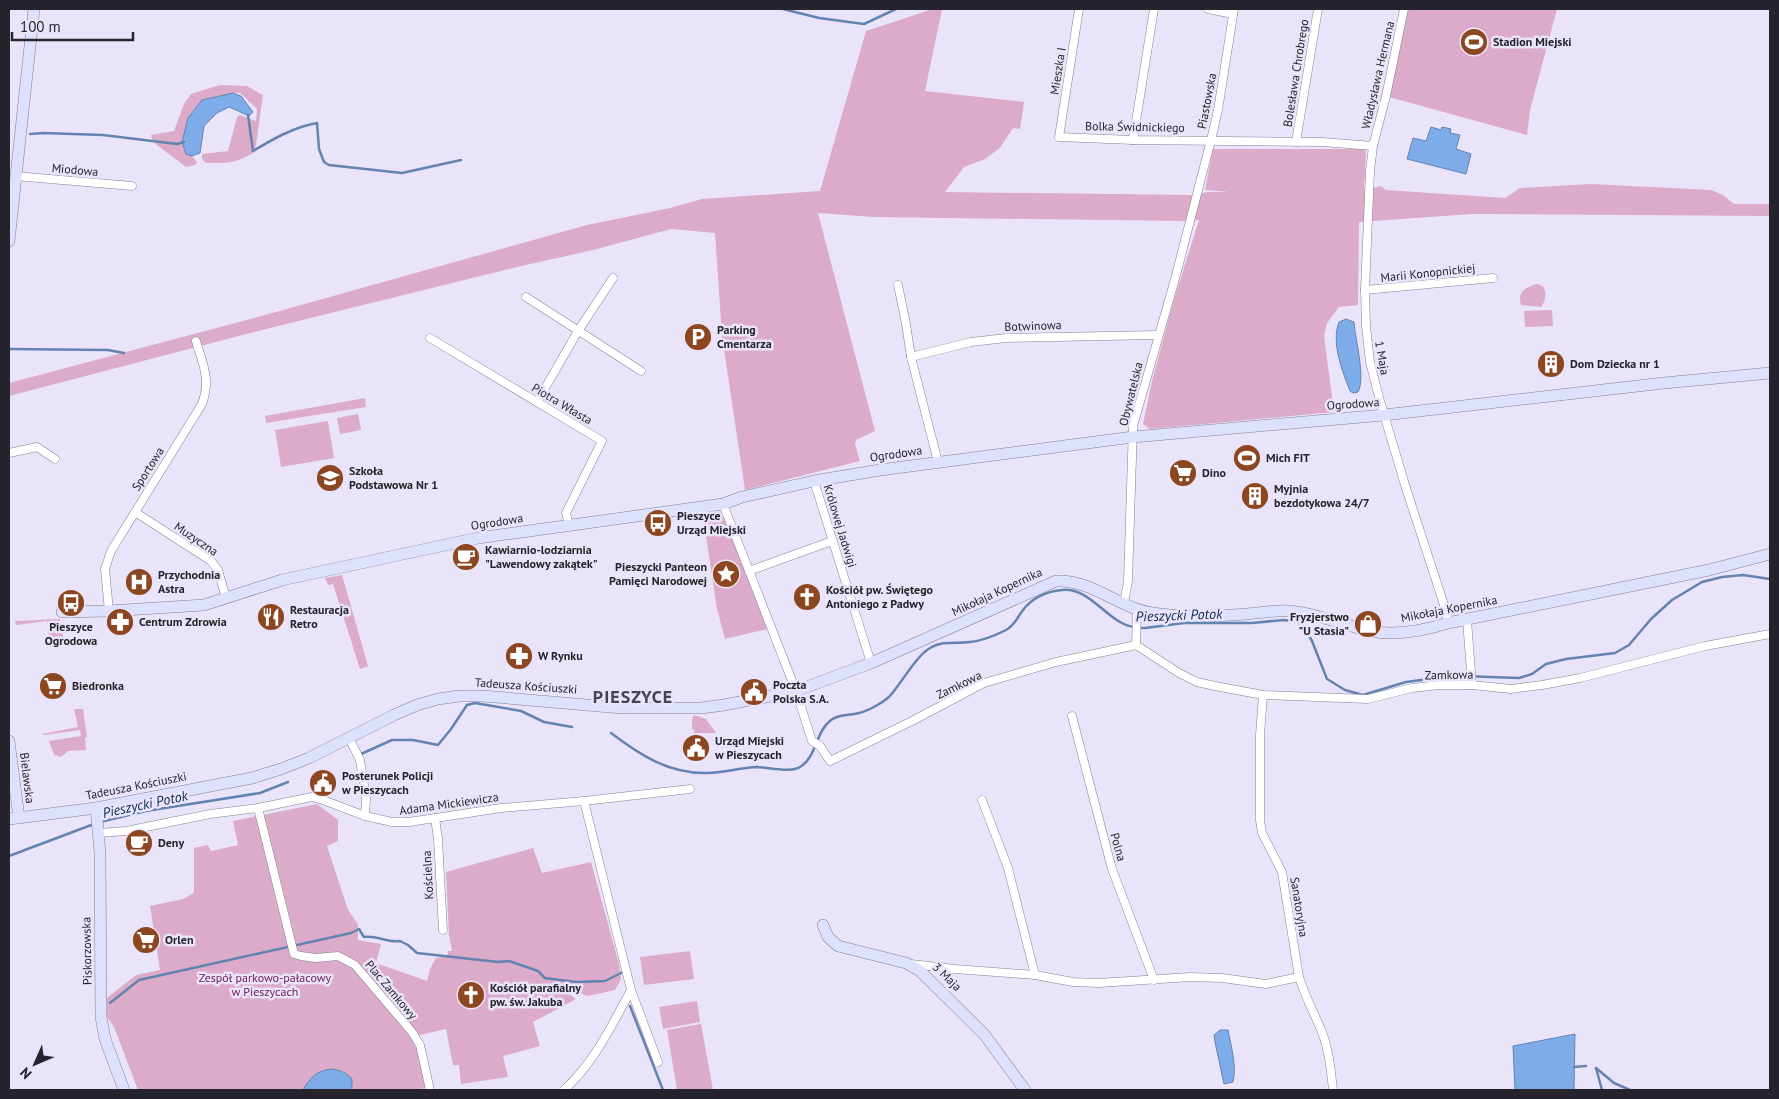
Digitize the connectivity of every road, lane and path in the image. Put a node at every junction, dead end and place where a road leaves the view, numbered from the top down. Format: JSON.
{"nodes":[{"id":1,"x":34,"y":9,"type":"edge"},
{"id":2,"x":1079,"y":9,"type":"edge"},
{"id":3,"x":1154,"y":9,"type":"edge"},
{"id":4,"x":1208,"y":9,"type":"edge"},
{"id":5,"x":1318,"y":9,"type":"edge"},
{"id":6,"x":1404,"y":9,"type":"edge"},
{"id":7,"x":1234,"y":11,"type":"edge"},
{"id":8,"x":1059,"y":136,"type":"joint"},
{"id":9,"x":1133,"y":140,"type":"junction"},
{"id":10,"x":1211,"y":140,"type":"junction"},
{"id":11,"x":1296,"y":142,"type":"junction"},
{"id":12,"x":1373,"y":146,"type":"junction"},
{"id":13,"x":15,"y":176,"type":"junction"},
{"id":14,"x":132,"y":186,"type":"dead end"},
{"id":15,"x":1197,"y":195,"type":"joint"},
{"id":16,"x":9,"y":241,"type":"edge"},
{"id":17,"x":613,"y":278,"type":"dead end"},
{"id":18,"x":1493,"y":278,"type":"dead end"},
{"id":19,"x":898,"y":285,"type":"dead end"},
{"id":20,"x":1365,"y":290,"type":"junction"},
{"id":21,"x":526,"y":297,"type":"dead end"},
{"id":22,"x":578,"y":331,"type":"junction"},
{"id":23,"x":1158,"y":335,"type":"junction"},
{"id":24,"x":430,"y":338,"type":"dead end"},
{"id":25,"x":196,"y":341,"type":"dead end"},
{"id":26,"x":911,"y":357,"type":"junction"},
{"id":27,"x":642,"y":371,"type":"dead end"},
{"id":28,"x":1770,"y":373,"type":"edge"},
{"id":29,"x":537,"y":402,"type":"junction"},
{"id":30,"x":1384,"y":415,"type":"junction"},
{"id":31,"x":1133,"y":437,"type":"junction"},
{"id":32,"x":9,"y":453,"type":"edge"},
{"id":33,"x":55,"y":459,"type":"dead end"},
{"id":34,"x":938,"y":462,"type":"junction"},
{"id":35,"x":814,"y":481,"type":"junction"},
{"id":36,"x":723,"y":504,"type":"junction"},
{"id":37,"x":135,"y":512,"type":"junction"},
{"id":38,"x":569,"y":526,"type":"junction"},
{"id":39,"x":832,"y":542,"type":"junction"},
{"id":40,"x":1770,"y":554,"type":"edge"},
{"id":41,"x":750,"y":571,"type":"junction"},
{"id":42,"x":226,"y":598,"type":"junction"},
{"id":43,"x":1124,"y":603,"type":"junction"},
{"id":44,"x":1137,"y":610,"type":"junction"},
{"id":45,"x":109,"y":611,"type":"junction"},
{"id":46,"x":62,"y":612,"type":"dead end"},
{"id":47,"x":1467,"y":620,"type":"junction"},
{"id":48,"x":1448,"y":623,"type":"junction"},
{"id":49,"x":1770,"y":634,"type":"edge"},
{"id":50,"x":1136,"y":645,"type":"junction"},
{"id":51,"x":871,"y":663,"type":"junction"},
{"id":52,"x":1472,"y":684,"type":"junction"},
{"id":53,"x":796,"y":691,"type":"junction"},
{"id":54,"x":1262,"y":695,"type":"junction"},
{"id":55,"x":710,"y":707,"type":"joint"},
{"id":56,"x":1072,"y":716,"type":"dead end"},
{"id":57,"x":9,"y":741,"type":"edge"},
{"id":58,"x":351,"y":743,"type":"junction"},
{"id":59,"x":690,"y":789,"type":"dead end"},
{"id":60,"x":982,"y":800,"type":"dead end"},
{"id":61,"x":584,"y":801,"type":"junction"},
{"id":62,"x":258,"y":808,"type":"junction"},
{"id":63,"x":96,"y":811,"type":"junction"},
{"id":64,"x":365,"y":816,"type":"junction"},
{"id":65,"x":435,"y":818,"type":"junction"},
{"id":66,"x":14,"y":819,"type":"edge"},
{"id":67,"x":99,"y":831,"type":"junction"},
{"id":68,"x":823,"y":925,"type":"dead end"},
{"id":69,"x":443,"y":930,"type":"dead end"},
{"id":70,"x":906,"y":963,"type":"junction"},
{"id":71,"x":1035,"y":975,"type":"junction"},
{"id":72,"x":1299,"y":977,"type":"junction"},
{"id":73,"x":1154,"y":980,"type":"junction"},
{"id":74,"x":631,"y":990,"type":"junction"},
{"id":75,"x":658,"y":1062,"type":"dead end"},
{"id":76,"x":124,"y":1090,"type":"edge"},
{"id":77,"x":430,"y":1090,"type":"edge"},
{"id":78,"x":564,"y":1090,"type":"edge"},
{"id":79,"x":1026,"y":1090,"type":"edge"},
{"id":80,"x":1333,"y":1090,"type":"edge"}],
"edges":[{"from":1,"to":13,"type":"street"},
{"from":2,"to":8,"type":"street","name":"Mieszka I"},
{"from":3,"to":9,"type":"street"},
{"from":4,"to":7,"type":"street"},
{"from":5,"to":11,"type":"street","name":"Bolesława Chrobrego"},
{"from":6,"to":12,"type":"street","name":"Władysława Hermana"},
{"from":7,"to":10,"type":"street","name":"Piastowska"},
{"from":8,"to":9,"type":"street","name":"Bolka Świdnickiego"},
{"from":9,"to":10,"type":"street","name":"Bolka Świdnickiego"},
{"from":10,"to":11,"type":"street","name":"Bolka Świdnickiego"},
{"from":10,"to":15,"type":"street","name":"Piastowska"},
{"from":11,"to":12,"type":"street","name":"Bolka Świdnickiego"},
{"from":12,"to":20,"type":"street","name":"1 Maja"},
{"from":13,"to":14,"type":"street","name":"Miodowa"},
{"from":13,"to":16,"type":"street"},
{"from":15,"to":23,"type":"street","name":"Obywatelska"},
{"from":17,"to":22,"type":"street"},
{"from":18,"to":20,"type":"street","name":"Marii Konopnickiej"},
{"from":19,"to":26,"type":"street","name":"Ogrodowa"},
{"from":20,"to":30,"type":"street","name":"1 Maja"},
{"from":21,"to":22,"type":"street"},
{"from":22,"to":27,"type":"street"},
{"from":22,"to":29,"type":"street"},
{"from":23,"to":26,"type":"street","name":"Botwinowa"},
{"from":23,"to":31,"type":"street","name":"Obywatelska"},
{"from":24,"to":29,"type":"street","name":"Piotra Własta"},
{"from":25,"to":37,"type":"street","name":"Sportowa"},
{"from":26,"to":34,"type":"street","name":"Ogrodowa"},
{"from":28,"to":30,"type":"street","name":"Ogrodowa"},
{"from":29,"to":38,"type":"street","name":"Piotra Własta"},
{"from":30,"to":31,"type":"street","name":"Ogrodowa"},
{"from":30,"to":48,"type":"street","name":"1 Maja"},
{"from":31,"to":34,"type":"street","name":"Ogrodowa"},
{"from":31,"to":43,"type":"street","name":"Obywatelska"},
{"from":32,"to":33,"type":"street"},
{"from":34,"to":35,"type":"street","name":"Ogrodowa"},
{"from":35,"to":36,"type":"street","name":"Ogrodowa"},
{"from":35,"to":39,"type":"street","name":"Królowej Jadwigi"},
{"from":36,"to":38,"type":"street","name":"Ogrodowa"},
{"from":36,"to":41,"type":"street"},
{"from":37,"to":42,"type":"street","name":"Muzyczna"},
{"from":37,"to":45,"type":"street","name":"Sportowa"},
{"from":38,"to":42,"type":"street","name":"Ogrodowa"},
{"from":39,"to":41,"type":"street"},
{"from":39,"to":51,"type":"street","name":"Królowej Jadwigi"},
{"from":40,"to":47,"type":"street","name":"Mikołaja Kopernika"},
{"from":41,"to":53,"type":"street"},
{"from":42,"to":45,"type":"street","name":"Ogrodowa"},
{"from":43,"to":44,"type":"street","name":"Mikołaja Kopernika"},
{"from":43,"to":51,"type":"street","name":"Mikołaja Kopernika"},
{"from":44,"to":48,"type":"street","name":"Mikołaja Kopernika"},
{"from":44,"to":50,"type":"street"},
{"from":45,"to":46,"type":"street","name":"Ogrodowa"},
{"from":47,"to":48,"type":"street","name":"Mikołaja Kopernika"},
{"from":47,"to":52,"type":"street"},
{"from":49,"to":52,"type":"street","name":"Zamkowa"},
{"from":50,"to":53,"type":"street","name":"Zamkowa"},
{"from":50,"to":54,"type":"street","name":"Zamkowa"},
{"from":51,"to":53,"type":"street","name":"Mikołaja Kopernika"},
{"from":52,"to":54,"type":"street","name":"Zamkowa"},
{"from":53,"to":55,"type":"street","name":"Mikołaja Kopernika"},
{"from":54,"to":72,"type":"street","name":"Sanatoryjna"},
{"from":55,"to":58,"type":"street","name":"Tadeusza Kościuszki"},
{"from":56,"to":73,"type":"street","name":"Polna"},
{"from":57,"to":66,"type":"street","name":"Bielawska"},
{"from":58,"to":63,"type":"street","name":"Tadeusza Kościuszki"},
{"from":58,"to":64,"type":"street"},
{"from":59,"to":61,"type":"street","name":"Adama Mickiewicza"},
{"from":60,"to":71,"type":"street"},
{"from":61,"to":65,"type":"street","name":"Adama Mickiewicza"},
{"from":61,"to":74,"type":"street"},
{"from":62,"to":64,"type":"street","name":"Adama Mickiewicza"},
{"from":62,"to":67,"type":"street","name":"Adama Mickiewicza"},
{"from":62,"to":77,"type":"street","name":"Plac Zamkowy"},
{"from":63,"to":66,"type":"street","name":"Tadeusza Kościuszki"},
{"from":63,"to":67,"type":"street","name":"Piskorzowska"},
{"from":64,"to":65,"type":"street","name":"Adama Mickiewicza"},
{"from":65,"to":69,"type":"street","name":"Kościelna"},
{"from":67,"to":76,"type":"street","name":"Piskorzowska"},
{"from":68,"to":70,"type":"street","name":"3 Maja"},
{"from":70,"to":71,"type":"street"},
{"from":70,"to":79,"type":"street","name":"3 Maja"},
{"from":71,"to":73,"type":"street"},
{"from":72,"to":73,"type":"street"},
{"from":72,"to":80,"type":"street","name":"Sanatoryjna"},
{"from":74,"to":75,"type":"street"},
{"from":74,"to":78,"type":"street"}]}
